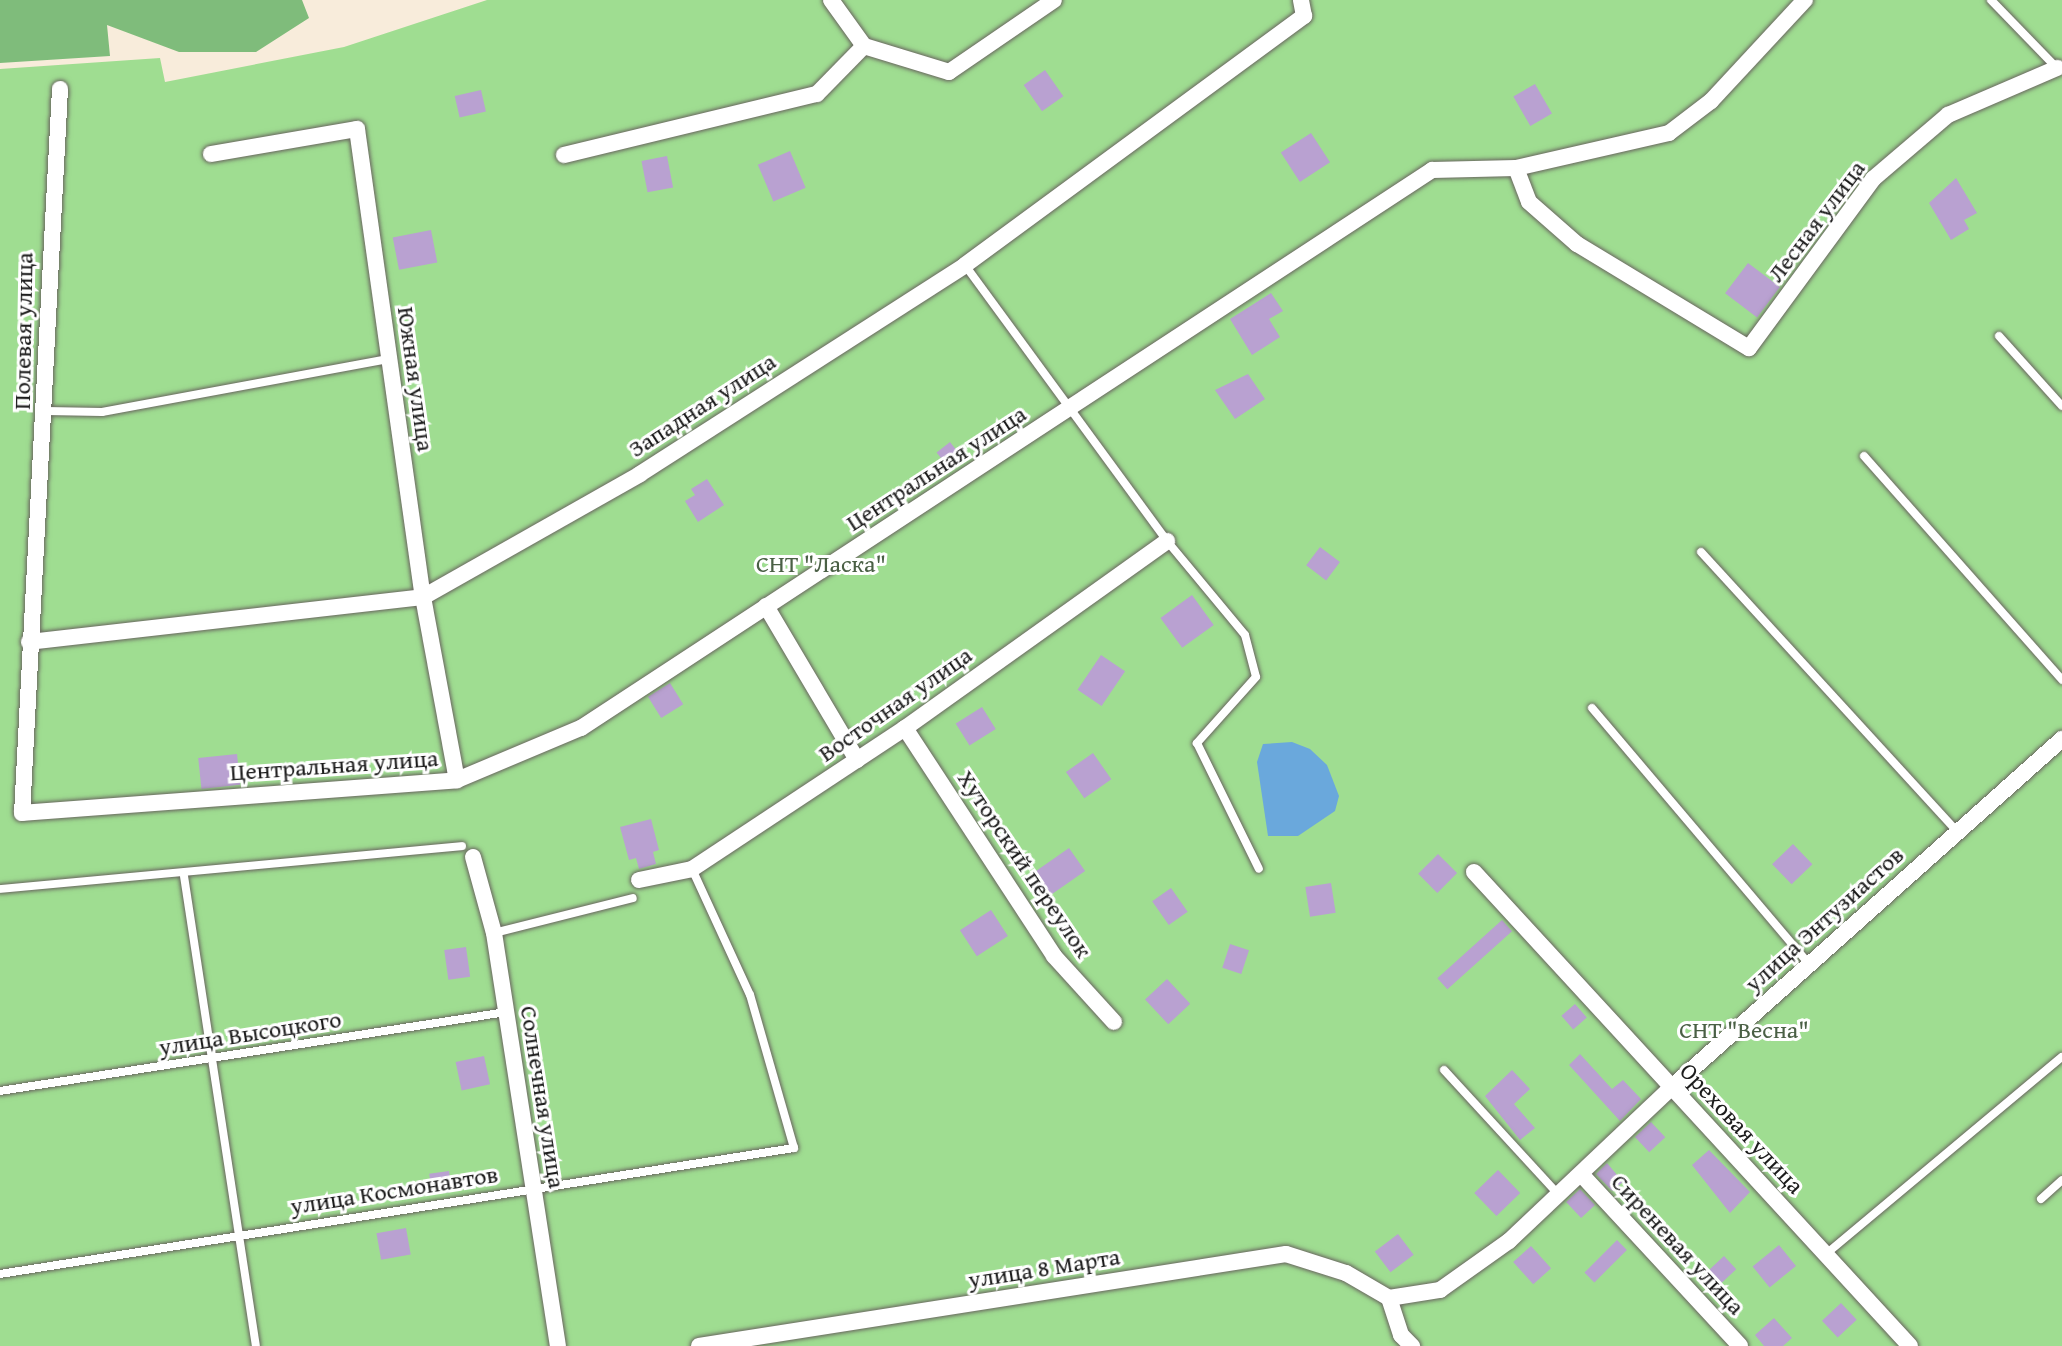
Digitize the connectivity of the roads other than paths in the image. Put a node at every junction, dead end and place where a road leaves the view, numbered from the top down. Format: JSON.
{"nodes":[{"id":1,"x":831,"y":0,"type":"edge"},
{"id":2,"x":1054,"y":0,"type":"edge"},
{"id":3,"x":1301,"y":0,"type":"edge"},
{"id":4,"x":1805,"y":0,"type":"edge"},
{"id":5,"x":1991,"y":0,"type":"edge"},
{"id":6,"x":864,"y":46,"type":"junction"},
{"id":7,"x":2057,"y":68,"type":"joint"},
{"id":8,"x":60,"y":89,"type":"dead end"},
{"id":9,"x":211,"y":154,"type":"dead end"},
{"id":10,"x":564,"y":155,"type":"dead end"},
{"id":11,"x":1516,"y":168,"type":"junction"},
{"id":12,"x":965,"y":265,"type":"junction"},
{"id":13,"x":1999,"y":336,"type":"dead end"},
{"id":14,"x":388,"y":359,"type":"junction"},
{"id":15,"x":2062,"y":406,"type":"edge"},
{"id":16,"x":1069,"y":410,"type":"junction"},
{"id":17,"x":46,"y":411,"type":"junction"},
{"id":18,"x":1864,"y":456,"type":"dead end"},
{"id":19,"x":1167,"y":541,"type":"junction"},
{"id":20,"x":1701,"y":552,"type":"dead end"},
{"id":21,"x":423,"y":597,"type":"junction"},
{"id":22,"x":766,"y":606,"type":"junction"},
{"id":23,"x":29,"y":642,"type":"junction"},
{"id":24,"x":2062,"y":680,"type":"edge"},
{"id":25,"x":1592,"y":708,"type":"dead end"},
{"id":26,"x":905,"y":728,"type":"junction"},
{"id":27,"x":2062,"y":739,"type":"edge"},
{"id":28,"x":857,"y":760,"type":"junction"},
{"id":29,"x":457,"y":780,"type":"junction"},
{"id":30,"x":22,"y":813,"type":"joint"},
{"id":31,"x":1957,"y":831,"type":"junction"},
{"id":32,"x":468,"y":852,"type":"joint"},
{"id":33,"x":692,"y":869,"type":"junction"},
{"id":34,"x":1259,"y":869,"type":"dead end"},
{"id":35,"x":1474,"y":872,"type":"dead end"},
{"id":36,"x":184,"y":876,"type":"junction"},
{"id":37,"x":639,"y":880,"type":"dead end"},
{"id":38,"x":0,"y":889,"type":"edge"},
{"id":39,"x":633,"y":898,"type":"dead end"},
{"id":40,"x":494,"y":933,"type":"junction"},
{"id":41,"x":1809,"y":965,"type":"junction"},
{"id":42,"x":506,"y":1012,"type":"junction"},
{"id":43,"x":1114,"y":1022,"type":"dead end"},
{"id":44,"x":2062,"y":1057,"type":"edge"},
{"id":45,"x":212,"y":1060,"type":"junction"},
{"id":46,"x":1444,"y":1070,"type":"dead end"},
{"id":47,"x":1672,"y":1087,"type":"junction"},
{"id":48,"x":0,"y":1091,"type":"edge"},
{"id":49,"x":1581,"y":1174,"type":"junction"},
{"id":50,"x":2062,"y":1180,"type":"edge"},
{"id":51,"x":533,"y":1189,"type":"junction"},
{"id":52,"x":1559,"y":1194,"type":"junction"},
{"id":53,"x":2041,"y":1199,"type":"dead end"},
{"id":54,"x":235,"y":1236,"type":"junction"},
{"id":55,"x":1826,"y":1255,"type":"junction"},
{"id":56,"x":0,"y":1274,"type":"edge"},
{"id":57,"x":1389,"y":1298,"type":"junction"},
{"id":58,"x":256,"y":1346,"type":"edge"},
{"id":59,"x":558,"y":1346,"type":"edge"},
{"id":60,"x":699,"y":1346,"type":"edge"},
{"id":61,"x":1412,"y":1346,"type":"edge"},
{"id":62,"x":1740,"y":1346,"type":"edge"},
{"id":63,"x":1910,"y":1346,"type":"edge"}],
"edges":[{"from":1,"to":6,"type":"street"},
{"from":2,"to":6,"type":"street"},
{"from":3,"to":12,"type":"street","name":"Западная улица"},
{"from":4,"to":11,"type":"street","name":"Центральная улица"},
{"from":5,"to":7,"type":"lane"},
{"from":6,"to":10,"type":"street"},
{"from":7,"to":11,"type":"street","name":"Лесная улица"},
{"from":8,"to":17,"type":"street","name":"Полевая улица"},
{"from":9,"to":14,"type":"street","name":"Южная улица"},
{"from":11,"to":16,"type":"street","name":"Центральная улица"},
{"from":12,"to":16,"type":"lane"},
{"from":12,"to":21,"type":"street","name":"Западная улица"},
{"from":13,"to":15,"type":"lane"},
{"from":14,"to":17,"type":"lane"},
{"from":14,"to":21,"type":"street","name":"Южная улица"},
{"from":16,"to":19,"type":"lane"},
{"from":16,"to":22,"type":"street","name":"Центральная улица"},
{"from":17,"to":23,"type":"street","name":"Полевая улица"},
{"from":18,"to":24,"type":"lane"},
{"from":19,"to":26,"type":"street","name":"Восточная улица"},
{"from":19,"to":34,"type":"lane"},
{"from":20,"to":31,"type":"lane"},
{"from":21,"to":23,"type":"street","name":"Западная улица"},
{"from":21,"to":29,"type":"street","name":"Южная улица"},
{"from":22,"to":28,"type":"street"},
{"from":22,"to":29,"type":"street","name":"Центральная улица"},
{"from":23,"to":30,"type":"street","name":"Полевая улица"},
{"from":25,"to":41,"type":"lane"},
{"from":26,"to":28,"type":"street","name":"Восточная улица"},
{"from":26,"to":43,"type":"street","name":"Хуторский переулок"},
{"from":27,"to":31,"type":"street","name":"улица Энтузиастов"},
{"from":28,"to":33,"type":"street","name":"Восточная улица"},
{"from":29,"to":30,"type":"street","name":"Центральная улица"},
{"from":31,"to":41,"type":"street","name":"улица Энтузиастов"},
{"from":32,"to":36,"type":"lane"},
{"from":32,"to":40,"type":"street","name":"Солнечная улица"},
{"from":33,"to":37,"type":"street","name":"Восточная улица"},
{"from":33,"to":51,"type":"lane","name":"улица Космонавтов"},
{"from":35,"to":47,"type":"street","name":"Ореховая улица"},
{"from":36,"to":38,"type":"lane"},
{"from":36,"to":45,"type":"lane"},
{"from":39,"to":40,"type":"lane"},
{"from":40,"to":42,"type":"street","name":"Солнечная улица"},
{"from":41,"to":47,"type":"street","name":"улица Энтузиастов"},
{"from":42,"to":45,"type":"lane","name":"улица Высоцкого"},
{"from":42,"to":51,"type":"street","name":"Солнечная улица"},
{"from":44,"to":55,"type":"lane"},
{"from":45,"to":48,"type":"lane","name":"улица Высоцкого"},
{"from":45,"to":54,"type":"lane"},
{"from":46,"to":52,"type":"lane"},
{"from":47,"to":49,"type":"street","name":"улица Энтузиастов"},
{"from":47,"to":55,"type":"street","name":"Ореховая улица"},
{"from":49,"to":52,"type":"street","name":"улица Энтузиастов"},
{"from":49,"to":62,"type":"street","name":"Сиреневая улица"},
{"from":50,"to":53,"type":"lane"},
{"from":51,"to":54,"type":"lane","name":"улица Космонавтов"},
{"from":51,"to":59,"type":"street","name":"Солнечная улица"},
{"from":52,"to":57,"type":"street","name":"улица Энтузиастов"},
{"from":54,"to":56,"type":"lane","name":"улица Космонавтов"},
{"from":54,"to":58,"type":"lane"},
{"from":55,"to":63,"type":"street","name":"Ореховая улица"},
{"from":57,"to":60,"type":"street","name":"улица 8 Марта"},
{"from":57,"to":61,"type":"street"}]}
